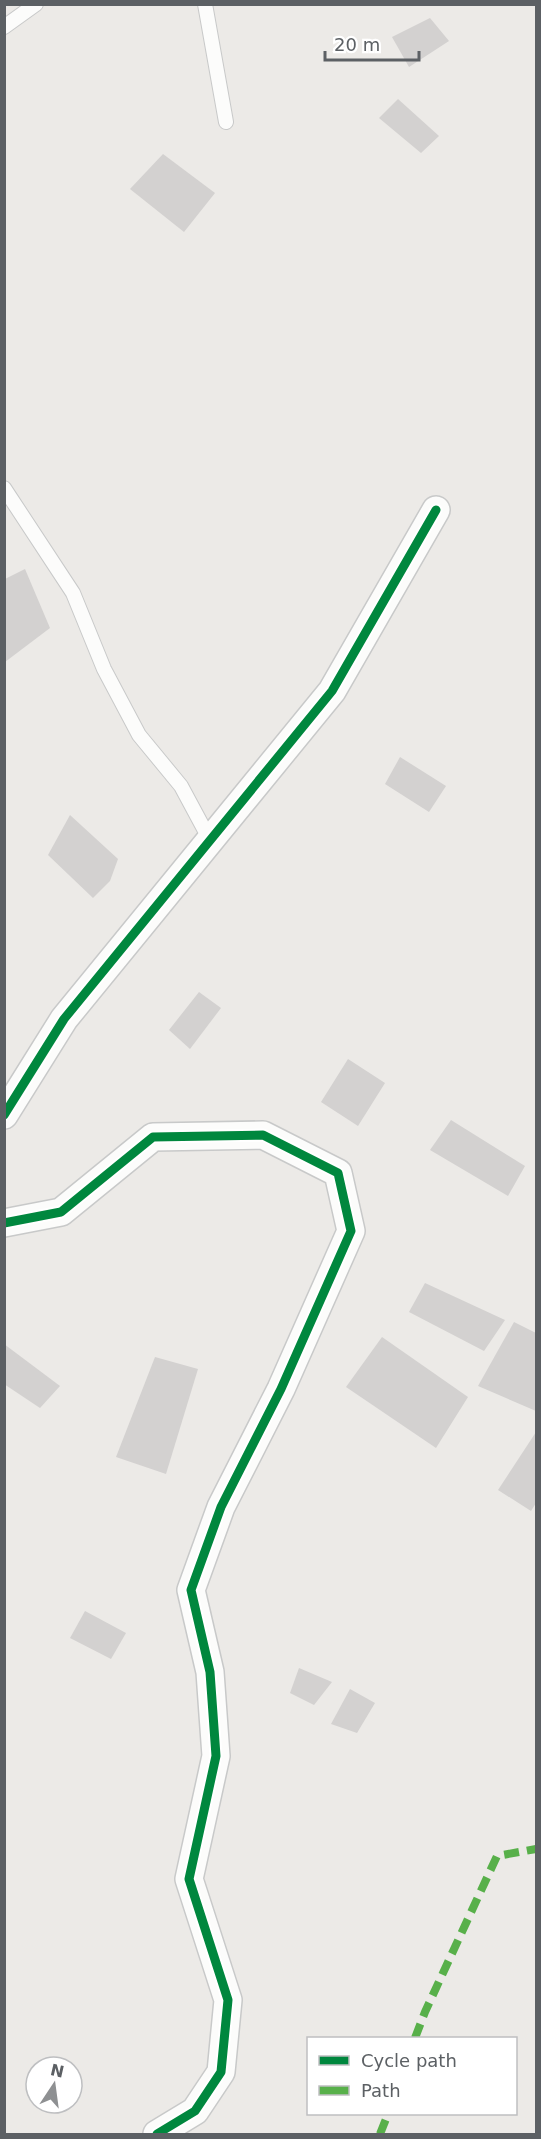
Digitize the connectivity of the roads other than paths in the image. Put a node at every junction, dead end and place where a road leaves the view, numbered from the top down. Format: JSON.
{"nodes":[{"id":1,"x":36,"y":4,"type":"edge"},
{"id":2,"x":205,"y":4,"type":"edge"},
{"id":3,"x":4,"y":27,"type":"edge"},
{"id":4,"x":226,"y":122,"type":"dead end"},
{"id":5,"x":4,"y":488,"type":"edge"},
{"id":6,"x":436,"y":510,"type":"dead end"},
{"id":7,"x":210,"y":840,"type":"junction"},
{"id":8,"x":4,"y":1115,"type":"edge"},
{"id":9,"x":4,"y":1223,"type":"edge"},
{"id":10,"x":157,"y":2134,"type":"edge"}],
"edges":[{"from":1,"to":3,"type":"lane"},
{"from":2,"to":4,"type":"lane"},
{"from":5,"to":7,"type":"lane"},
{"from":6,"to":7,"type":"street"},
{"from":7,"to":8,"type":"street"},
{"from":9,"to":10,"type":"street"}]}
